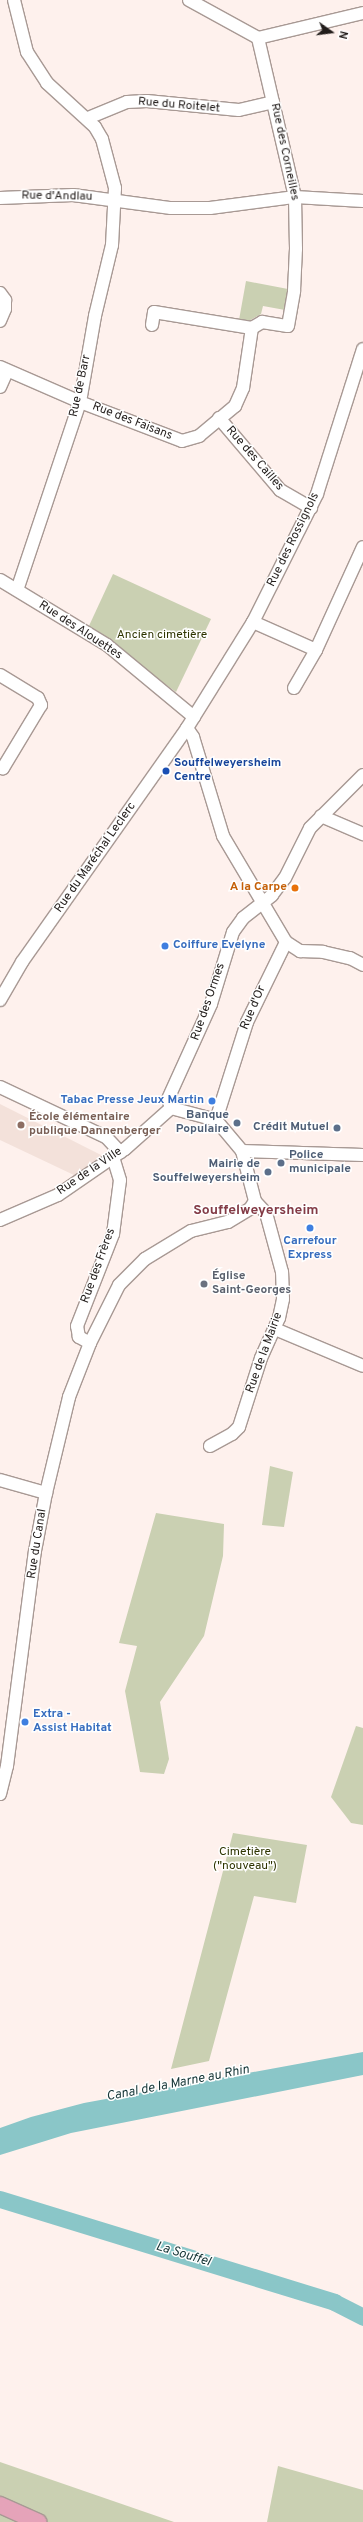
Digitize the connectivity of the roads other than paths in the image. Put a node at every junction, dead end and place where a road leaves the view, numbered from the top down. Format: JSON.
{"nodes":[{"id":1,"x":14,"y":0,"type":"edge"},
{"id":2,"x":191,"y":1,"type":"edge"},
{"id":3,"x":363,"y":13,"type":"edge"},
{"id":4,"x":258,"y":38,"type":"junction"},
{"id":5,"x":273,"y":102,"type":"junction"},
{"id":6,"x":88,"y":118,"type":"junction"},
{"id":7,"x":296,"y":197,"type":"junction"},
{"id":8,"x":0,"y":198,"type":"edge"},
{"id":9,"x":114,"y":199,"type":"junction"},
{"id":10,"x":363,"y":201,"type":"edge"},
{"id":11,"x":0,"y":293,"type":"edge"},
{"id":12,"x":0,"y":321,"type":"edge"},
{"id":13,"x":152,"y":325,"type":"dead end"},
{"id":14,"x":252,"y":328,"type":"junction"},
{"id":15,"x":363,"y":349,"type":"edge"},
{"id":16,"x":4,"y":369,"type":"edge"},
{"id":17,"x":0,"y":387,"type":"edge"},
{"id":18,"x":80,"y":402,"type":"junction"},
{"id":19,"x":219,"y":418,"type":"junction"},
{"id":20,"x":311,"y":508,"type":"junction"},
{"id":21,"x":363,"y":547,"type":"edge"},
{"id":22,"x":0,"y":580,"type":"edge"},
{"id":23,"x":16,"y":590,"type":"junction"},
{"id":24,"x":253,"y":622,"type":"junction"},
{"id":25,"x":316,"y":650,"type":"junction"},
{"id":26,"x":0,"y":675,"type":"edge"},
{"id":27,"x":294,"y":688,"type":"dead end"},
{"id":28,"x":194,"y":717,"type":"junction"},
{"id":29,"x":187,"y":728,"type":"junction"},
{"id":30,"x":0,"y":768,"type":"edge"},
{"id":31,"x":363,"y":775,"type":"edge"},
{"id":32,"x":321,"y":816,"type":"junction"},
{"id":33,"x":363,"y":834,"type":"edge"},
{"id":34,"x":263,"y":903,"type":"junction"},
{"id":35,"x":286,"y":942,"type":"junction"},
{"id":36,"x":363,"y":965,"type":"edge"},
{"id":37,"x":0,"y":1000,"type":"edge"},
{"id":38,"x":0,"y":1086,"type":"edge"},
{"id":39,"x":171,"y":1108,"type":"junction"},
{"id":40,"x":216,"y":1120,"type":"junction"},
{"id":41,"x":242,"y":1151,"type":"junction"},
{"id":42,"x":117,"y":1155,"type":"junction"},
{"id":43,"x":363,"y":1155,"type":"edge"},
{"id":44,"x":255,"y":1201,"type":"junction"},
{"id":45,"x":0,"y":1220,"type":"edge"},
{"id":46,"x":275,"y":1329,"type":"junction"},
{"id":47,"x":90,"y":1344,"type":"junction"},
{"id":48,"x":363,"y":1366,"type":"edge"},
{"id":49,"x":210,"y":1446,"type":"dead end"},
{"id":50,"x":0,"y":1480,"type":"edge"},
{"id":51,"x":46,"y":1493,"type":"junction"},
{"id":52,"x":0,"y":1794,"type":"edge"},
{"id":53,"x":0,"y":2505,"type":"edge"},
{"id":54,"x":38,"y":2522,"type":"edge"}],
"edges":[{"from":1,"to":6,"type":"street","name":"Rue de Barr"},
{"from":2,"to":4,"type":"street"},
{"from":3,"to":4,"type":"street"},
{"from":4,"to":5,"type":"street","name":"Rue des Corneilles"},
{"from":5,"to":6,"type":"street","name":"Rue du Roitelet"},
{"from":5,"to":7,"type":"street","name":"Rue des Corneilles"},
{"from":6,"to":9,"type":"street","name":"Rue de Barr"},
{"from":7,"to":9,"type":"street","name":"Rue d'Andlau"},
{"from":7,"to":10,"type":"street","name":"Rue d'Andlau"},
{"from":7,"to":14,"type":"street","name":"Rue des Corneilles"},
{"from":8,"to":9,"type":"street","name":"Rue d'Andlau"},
{"from":9,"to":18,"type":"street","name":"Rue de Barr"},
{"from":11,"to":12,"type":"street"},
{"from":13,"to":14,"type":"street"},
{"from":14,"to":19,"type":"street","name":"Rue des Faisans"},
{"from":15,"to":20,"type":"street","name":"Rue des Rossignols"},
{"from":16,"to":17,"type":"street"},
{"from":16,"to":18,"type":"street","name":"Rue des Faisans"},
{"from":18,"to":19,"type":"street","name":"Rue des Faisans"},
{"from":18,"to":23,"type":"street","name":"Rue de Barr"},
{"from":19,"to":20,"type":"street","name":"Rue des Cailles"},
{"from":20,"to":24,"type":"street","name":"Rue des Rossignols"},
{"from":21,"to":25,"type":"street"},
{"from":22,"to":23,"type":"street","name":"Rue des Alouettes"},
{"from":23,"to":28,"type":"street","name":"Rue des Alouettes"},
{"from":24,"to":25,"type":"street"},
{"from":24,"to":28,"type":"street","name":"Rue des Rossignols"},
{"from":25,"to":27,"type":"street"},
{"from":26,"to":30,"type":"street"},
{"from":28,"to":29,"type":"street","name":"Rue du Maréchal Leclerc"},
{"from":29,"to":34,"type":"street"},
{"from":29,"to":37,"type":"street","name":"Rue du Maréchal Leclerc"},
{"from":31,"to":32,"type":"street","name":"Rue des Ormes"},
{"from":32,"to":33,"type":"street"},
{"from":32,"to":34,"type":"street","name":"Rue des Ormes"},
{"from":34,"to":35,"type":"street"},
{"from":34,"to":39,"type":"street","name":"Rue des Ormes"},
{"from":35,"to":36,"type":"street"},
{"from":35,"to":40,"type":"street","name":"Rue d'Or"},
{"from":38,"to":42,"type":"street"},
{"from":39,"to":40,"type":"street"},
{"from":39,"to":42,"type":"street","name":"Rue de la Ville"},
{"from":40,"to":41,"type":"street"},
{"from":41,"to":43,"type":"street"},
{"from":41,"to":44,"type":"street"},
{"from":42,"to":45,"type":"street","name":"Rue de la Ville"},
{"from":42,"to":47,"type":"street","name":"Rue des Frères"},
{"from":44,"to":46,"type":"street","name":"Rue de la Mairie"},
{"from":44,"to":47,"type":"street","name":"Rue du Canal"},
{"from":46,"to":48,"type":"street"},
{"from":46,"to":49,"type":"street","name":"Rue de la Mairie"},
{"from":47,"to":51,"type":"street","name":"Rue du Canal"},
{"from":50,"to":51,"type":"street"},
{"from":51,"to":52,"type":"street","name":"Rue du Canal"},
{"from":53,"to":54,"type":"main road"}]}
